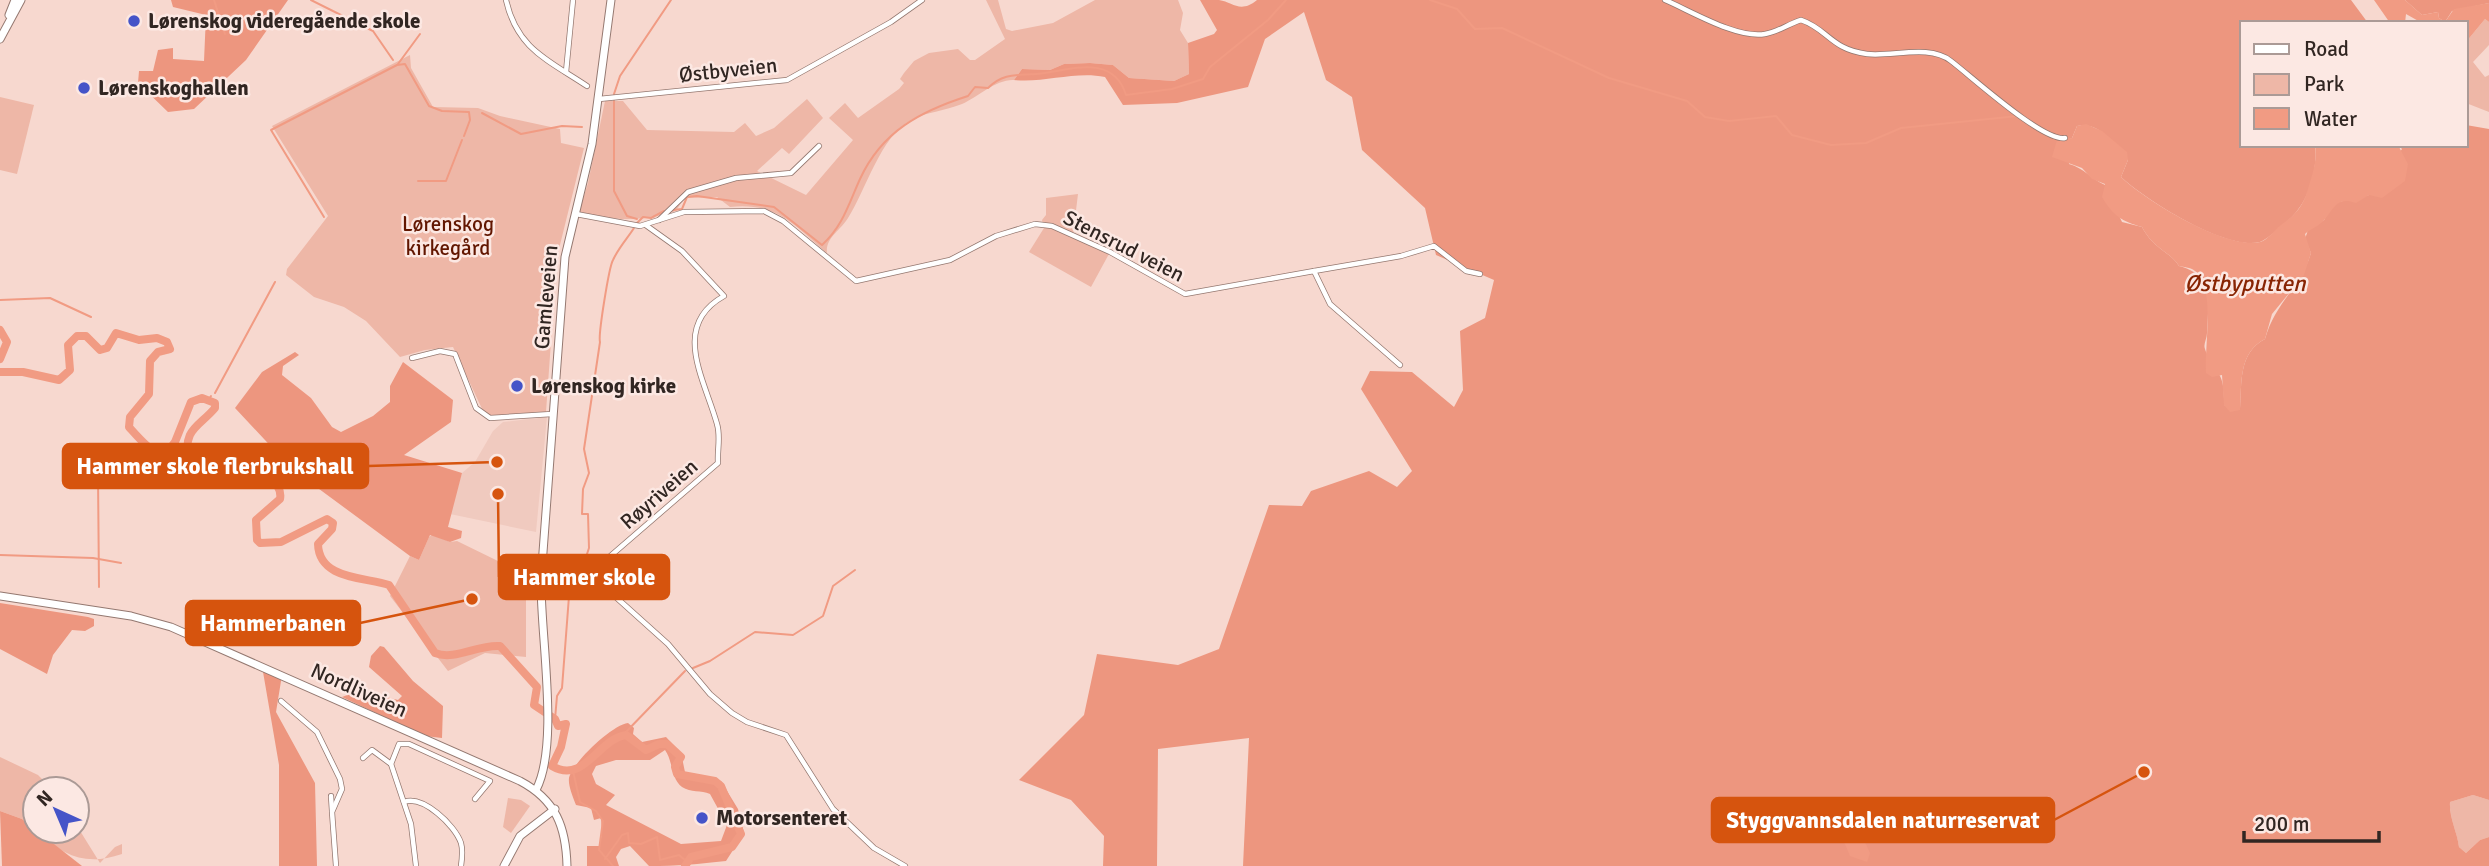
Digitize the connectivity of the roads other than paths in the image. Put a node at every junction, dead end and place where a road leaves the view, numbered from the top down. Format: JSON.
{"nodes":[{"id":1,"x":15,"y":0,"type":"edge"},
{"id":2,"x":21,"y":0,"type":"edge"},
{"id":3,"x":506,"y":0,"type":"edge"},
{"id":4,"x":573,"y":0,"type":"edge"},
{"id":5,"x":611,"y":0,"type":"edge"},
{"id":6,"x":922,"y":0,"type":"edge"},
{"id":7,"x":1665,"y":0,"type":"edge"},
{"id":8,"x":1,"y":37,"type":"edge"},
{"id":9,"x":566,"y":72,"type":"junction"},
{"id":10,"x":587,"y":86,"type":"dead end"},
{"id":11,"x":599,"y":99,"type":"junction"},
{"id":12,"x":2066,"y":138,"type":"dead end"},
{"id":13,"x":819,"y":146,"type":"dead end"},
{"id":14,"x":575,"y":214,"type":"junction"},
{"id":15,"x":659,"y":221,"type":"junction"},
{"id":16,"x":646,"y":225,"type":"junction"},
{"id":17,"x":1314,"y":271,"type":"junction"},
{"id":18,"x":1480,"y":275,"type":"dead end"},
{"id":19,"x":412,"y":358,"type":"dead end"},
{"id":20,"x":1400,"y":365,"type":"dead end"},
{"id":21,"x":553,"y":414,"type":"junction"},
{"id":22,"x":584,"y":574,"type":"junction"},
{"id":23,"x":541,"y":583,"type":"junction"},
{"id":24,"x":0,"y":596,"type":"edge"},
{"id":25,"x":281,"y":701,"type":"dead end"},
{"id":26,"x":363,"y":758,"type":"dead end"},
{"id":27,"x":391,"y":764,"type":"junction"},
{"id":28,"x":533,"y":789,"type":"junction"},
{"id":29,"x":331,"y":796,"type":"dead end"},
{"id":30,"x":475,"y":799,"type":"dead end"},
{"id":31,"x":404,"y":802,"type":"junction"},
{"id":32,"x":332,"y":812,"type":"junction"},
{"id":33,"x":556,"y":813,"type":"junction"},
{"id":34,"x":336,"y":866,"type":"edge"},
{"id":35,"x":416,"y":866,"type":"edge"},
{"id":36,"x":461,"y":866,"type":"edge"},
{"id":37,"x":504,"y":866,"type":"edge"},
{"id":38,"x":567,"y":866,"type":"edge"},
{"id":39,"x":905,"y":866,"type":"edge"}],
"edges":[{"from":1,"to":8,"type":"main road"},
{"from":2,"to":8,"type":"main road"},
{"from":3,"to":9,"type":"street"},
{"from":4,"to":9,"type":"street"},
{"from":5,"to":11,"type":"main road","name":"Gamleveien"},
{"from":6,"to":11,"type":"street","name":"Østbyveien"},
{"from":7,"to":12,"type":"street"},
{"from":9,"to":10,"type":"street"},
{"from":11,"to":14,"type":"main road","name":"Gamleveien"},
{"from":13,"to":15,"type":"street"},
{"from":14,"to":16,"type":"street","name":"Stensrud veien"},
{"from":14,"to":21,"type":"main road","name":"Gamleveien"},
{"from":15,"to":16,"type":"street","name":"Stensrud veien"},
{"from":15,"to":17,"type":"street","name":"Stensrud veien"},
{"from":16,"to":22,"type":"street","name":"Røyriveien"},
{"from":17,"to":18,"type":"street","name":"Stensrud veien"},
{"from":17,"to":20,"type":"street"},
{"from":19,"to":21,"type":"street"},
{"from":21,"to":23,"type":"main road","name":"Gamleveien"},
{"from":22,"to":23,"type":"street"},
{"from":22,"to":39,"type":"street"},
{"from":23,"to":28,"type":"main road","name":"Gamleveien"},
{"from":24,"to":28,"type":"main road","name":"Nordliveien"},
{"from":25,"to":32,"type":"street"},
{"from":26,"to":27,"type":"street"},
{"from":27,"to":30,"type":"street"},
{"from":27,"to":31,"type":"street"},
{"from":28,"to":33,"type":"main road","name":"Nordliveien"},
{"from":29,"to":32,"type":"street"},
{"from":31,"to":35,"type":"street"},
{"from":31,"to":36,"type":"street"},
{"from":32,"to":34,"type":"street"},
{"from":33,"to":37,"type":"main road"},
{"from":33,"to":38,"type":"main road"}]}
